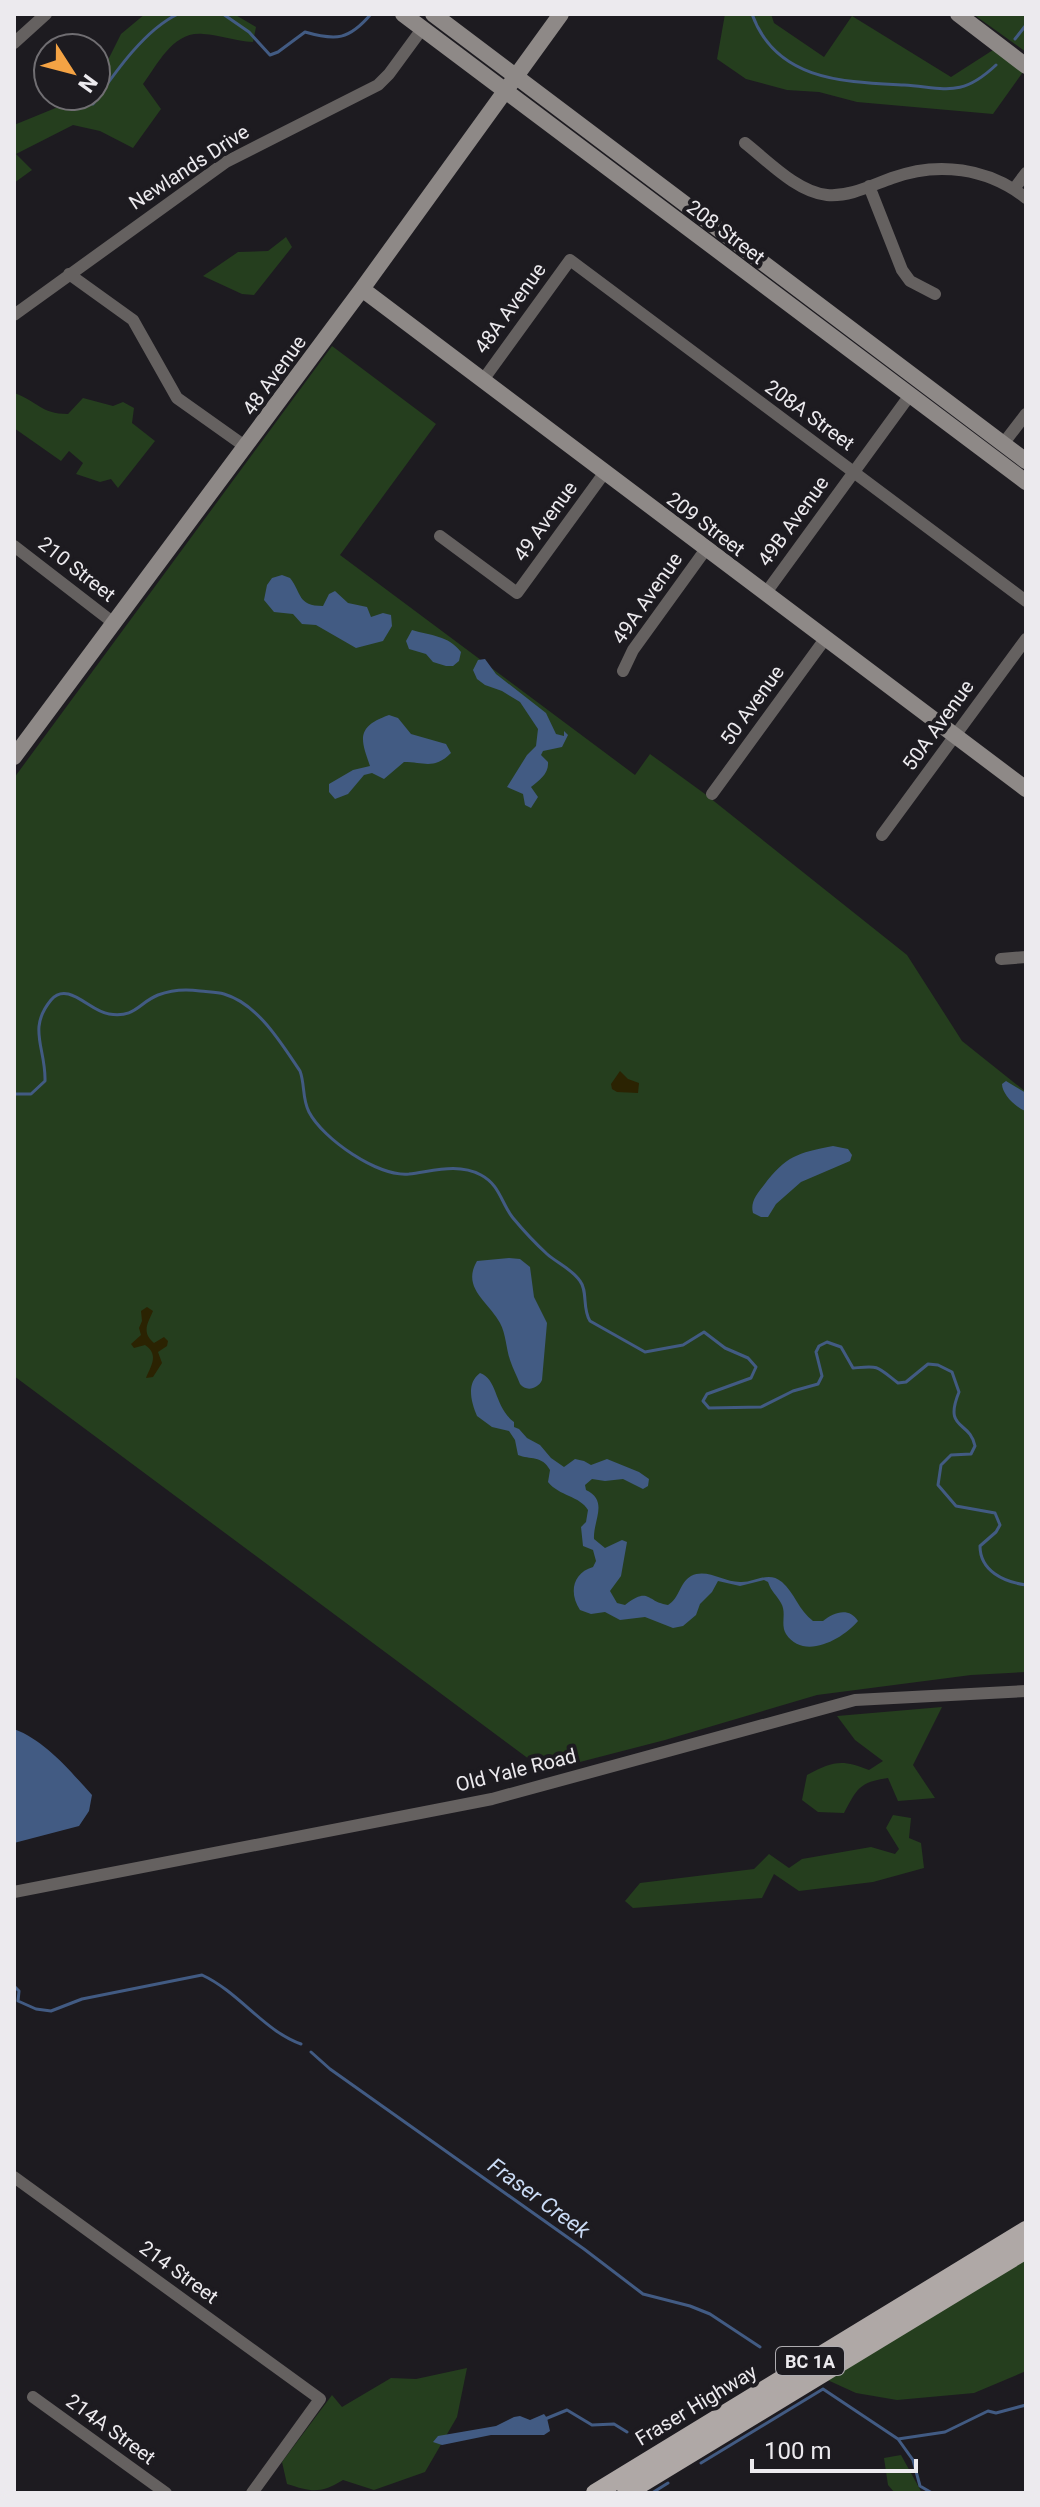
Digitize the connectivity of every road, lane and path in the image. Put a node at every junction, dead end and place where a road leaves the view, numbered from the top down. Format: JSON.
{"nodes":[{"id":1,"x":46,"y":14,"type":"edge"},
{"id":2,"x":403,"y":14,"type":"edge"},
{"id":3,"x":433,"y":14,"type":"edge"},
{"id":4,"x":561,"y":14,"type":"edge"},
{"id":5,"x":958,"y":14,"type":"edge"},
{"id":6,"x":422,"y":29,"type":"junction"},
{"id":7,"x":14,"y":43,"type":"edge"},
{"id":8,"x":1022,"y":60,"type":"edge"},
{"id":9,"x":510,"y":84,"type":"junction"},
{"id":10,"x":745,"y":143,"type":"dead end"},
{"id":11,"x":1026,"y":173,"type":"edge"},
{"id":12,"x":869,"y":186,"type":"junction"},
{"id":13,"x":1014,"y":189,"type":"junction"},
{"id":14,"x":1026,"y":198,"type":"edge"},
{"id":15,"x":570,"y":260,"type":"joint"},
{"id":16,"x":69,"y":274,"type":"junction"},
{"id":17,"x":362,"y":289,"type":"junction"},
{"id":18,"x":935,"y":294,"type":"dead end"},
{"id":19,"x":14,"y":315,"type":"edge"},
{"id":20,"x":483,"y":380,"type":"junction"},
{"id":21,"x":910,"y":395,"type":"junction"},
{"id":22,"x":1026,"y":414,"type":"edge"},
{"id":23,"x":1003,"y":444,"type":"junction"},
{"id":24,"x":246,"y":447,"type":"junction"},
{"id":25,"x":1026,"y":461,"type":"edge"},
{"id":26,"x":605,"y":472,"type":"junction"},
{"id":27,"x":853,"y":472,"type":"junction"},
{"id":28,"x":1026,"y":482,"type":"edge"},
{"id":29,"x":440,"y":536,"type":"dead end"},
{"id":30,"x":14,"y":546,"type":"edge"},
{"id":31,"x":706,"y":549,"type":"junction"},
{"id":32,"x":765,"y":594,"type":"junction"},
{"id":33,"x":1026,"y":601,"type":"edge"},
{"id":34,"x":115,"y":624,"type":"junction"},
{"id":35,"x":825,"y":639,"type":"junction"},
{"id":36,"x":1026,"y":639,"type":"edge"},
{"id":37,"x":623,"y":671,"type":"dead end"},
{"id":38,"x":955,"y":736,"type":"junction"},
{"id":39,"x":14,"y":757,"type":"edge"},
{"id":40,"x":1026,"y":789,"type":"edge"},
{"id":41,"x":712,"y":794,"type":"dead end"},
{"id":42,"x":882,"y":835,"type":"dead end"},
{"id":43,"x":1026,"y":957,"type":"edge"},
{"id":44,"x":1001,"y":959,"type":"dead end"},
{"id":45,"x":1026,"y":1691,"type":"edge"},
{"id":46,"x":14,"y":1892,"type":"edge"},
{"id":47,"x":14,"y":2177,"type":"edge"},
{"id":48,"x":1026,"y":2230,"type":"edge"},
{"id":49,"x":1026,"y":2250,"type":"edge"},
{"id":50,"x":33,"y":2397,"type":"dead end"},
{"id":51,"x":166,"y":2493,"type":"edge"},
{"id":52,"x":252,"y":2493,"type":"edge"},
{"id":53,"x":595,"y":2493,"type":"edge"},
{"id":54,"x":626,"y":2493,"type":"edge"}],
"edges":[{"from":1,"to":7,"type":"street"},
{"from":2,"to":6,"type":"main road","name":"208 Street"},
{"from":3,"to":9,"type":"main road","name":"208 Street"},
{"from":4,"to":9,"type":"main road","name":"48 Avenue"},
{"from":5,"to":8,"type":"main road"},
{"from":6,"to":9,"type":"main road","name":"208 Street"},
{"from":6,"to":16,"type":"street","name":"Newlands Drive"},
{"from":9,"to":17,"type":"main road","name":"48 Avenue"},
{"from":9,"to":21,"type":"main road","name":"208 Street"},
{"from":9,"to":23,"type":"main road","name":"208 Street"},
{"from":10,"to":12,"type":"street"},
{"from":11,"to":13,"type":"street"},
{"from":12,"to":13,"type":"street"},
{"from":12,"to":18,"type":"street"},
{"from":13,"to":14,"type":"street"},
{"from":15,"to":20,"type":"street","name":"48A Avenue"},
{"from":15,"to":27,"type":"street","name":"208A Street"},
{"from":16,"to":19,"type":"street","name":"Newlands Drive"},
{"from":16,"to":24,"type":"street"},
{"from":17,"to":20,"type":"main road","name":"209 Street"},
{"from":17,"to":24,"type":"main road","name":"48 Avenue"},
{"from":20,"to":26,"type":"main road","name":"209 Street"},
{"from":21,"to":27,"type":"street","name":"49B Avenue"},
{"from":21,"to":28,"type":"main road","name":"208 Street"},
{"from":22,"to":23,"type":"street"},
{"from":23,"to":25,"type":"main road","name":"208 Street"},
{"from":24,"to":34,"type":"main road","name":"48 Avenue"},
{"from":26,"to":29,"type":"street","name":"49 Avenue"},
{"from":26,"to":31,"type":"main road","name":"209 Street"},
{"from":27,"to":32,"type":"street","name":"49B Avenue"},
{"from":27,"to":33,"type":"street","name":"208A Street"},
{"from":30,"to":34,"type":"street","name":"210 Street"},
{"from":31,"to":32,"type":"main road","name":"209 Street"},
{"from":31,"to":37,"type":"street","name":"49A Avenue"},
{"from":32,"to":35,"type":"main road","name":"209 Street"},
{"from":34,"to":39,"type":"main road","name":"48 Avenue"},
{"from":35,"to":38,"type":"main road","name":"209 Street"},
{"from":35,"to":41,"type":"street","name":"50 Avenue"},
{"from":36,"to":38,"type":"street","name":"50A Avenue"},
{"from":38,"to":40,"type":"main road","name":"209 Street"},
{"from":38,"to":42,"type":"street","name":"50A Avenue"},
{"from":43,"to":44,"type":"street"},
{"from":45,"to":46,"type":"street","name":"Old Yale Road"},
{"from":47,"to":52,"type":"street","name":"214 Street"},
{"from":48,"to":53,"type":"main road","name":"Fraser Highway","number":"BC 1A"},
{"from":49,"to":54,"type":"main road","name":"Fraser Highway","number":"BC 1A"},
{"from":50,"to":51,"type":"street","name":"214A Street"}]}
